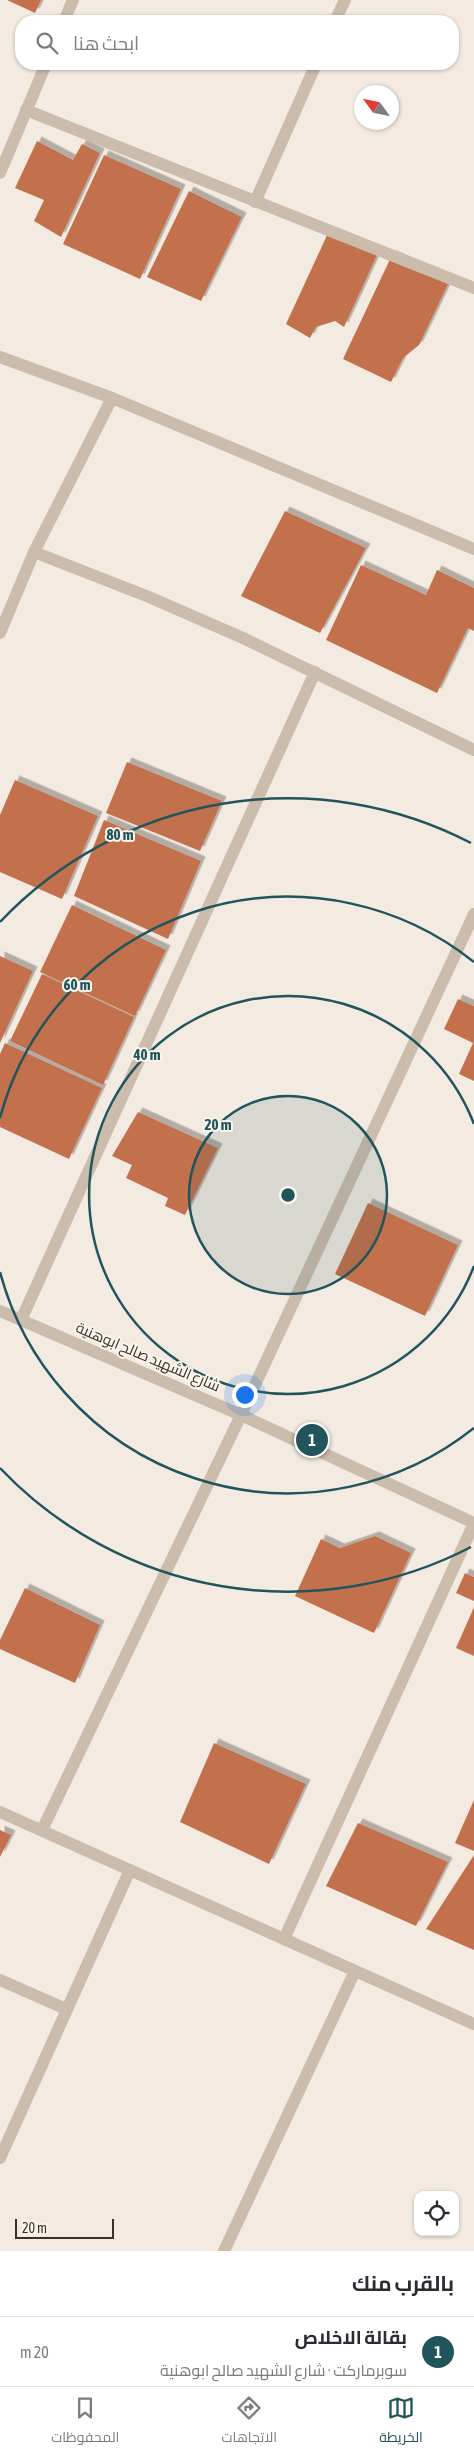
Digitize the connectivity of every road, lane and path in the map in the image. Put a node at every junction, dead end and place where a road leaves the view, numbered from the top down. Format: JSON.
{"nodes":[{"id":1,"x":73,"y":0,"type":"edge"},
{"id":2,"x":345,"y":0,"type":"edge"},
{"id":3,"x":67,"y":15,"type":"edge"},
{"id":4,"x":338,"y":15,"type":"edge"},
{"id":5,"x":43,"y":70,"type":"edge"},
{"id":6,"x":313,"y":70,"type":"edge"},
{"id":7,"x":26,"y":110,"type":"junction"},
{"id":8,"x":0,"y":173,"type":"edge"},
{"id":9,"x":255,"y":202,"type":"junction"},
{"id":10,"x":474,"y":288,"type":"edge"},
{"id":11,"x":0,"y":358,"type":"edge"},
{"id":12,"x":112,"y":398,"type":"junction"},
{"id":13,"x":474,"y":549,"type":"edge"},
{"id":14,"x":34,"y":552,"type":"junction"},
{"id":15,"x":0,"y":633,"type":"edge"},
{"id":16,"x":315,"y":672,"type":"junction"},
{"id":17,"x":473,"y":746,"type":"edge"},
{"id":18,"x":474,"y":914,"type":"edge"},
{"id":19,"x":0,"y":1311,"type":"edge"},
{"id":20,"x":21,"y":1320,"type":"junction"},
{"id":21,"x":241,"y":1415,"type":"junction"},
{"id":22,"x":474,"y":1523,"type":"edge"},
{"id":23,"x":0,"y":1812,"type":"edge"},
{"id":24,"x":42,"y":1830,"type":"junction"},
{"id":25,"x":130,"y":1870,"type":"junction"},
{"id":26,"x":284,"y":1939,"type":"junction"},
{"id":27,"x":355,"y":1971,"type":"junction"},
{"id":28,"x":0,"y":1980,"type":"edge"},
{"id":29,"x":66,"y":2009,"type":"junction"},
{"id":30,"x":474,"y":2024,"type":"edge"},
{"id":31,"x":0,"y":2158,"type":"edge"},
{"id":32,"x":224,"y":2251,"type":"edge"}],
"edges":[{"from":1,"to":3,"type":"street"},
{"from":2,"to":4,"type":"street"},
{"from":5,"to":7,"type":"street"},
{"from":6,"to":9,"type":"street"},
{"from":7,"to":8,"type":"street"},
{"from":7,"to":9,"type":"street"},
{"from":9,"to":10,"type":"street"},
{"from":11,"to":12,"type":"street"},
{"from":12,"to":13,"type":"street"},
{"from":12,"to":14,"type":"street"},
{"from":14,"to":15,"type":"street"},
{"from":14,"to":16,"type":"street"},
{"from":16,"to":17,"type":"street"},
{"from":16,"to":20,"type":"street"},
{"from":18,"to":21,"type":"street"},
{"from":19,"to":20,"type":"street","name":"شارع الشهيد صالح ابوهنية"},
{"from":20,"to":21,"type":"street","name":"شارع الشهيد صالح ابوهنية"},
{"from":21,"to":22,"type":"street","name":"شارع الشهيد صالح ابوهنية"},
{"from":21,"to":24,"type":"street"},
{"from":22,"to":26,"type":"street"},
{"from":23,"to":24,"type":"street"},
{"from":24,"to":25,"type":"street"},
{"from":25,"to":26,"type":"street"},
{"from":25,"to":29,"type":"street"},
{"from":26,"to":27,"type":"street"},
{"from":27,"to":30,"type":"street"},
{"from":27,"to":32,"type":"street"},
{"from":28,"to":29,"type":"street"},
{"from":29,"to":31,"type":"street"}]}
